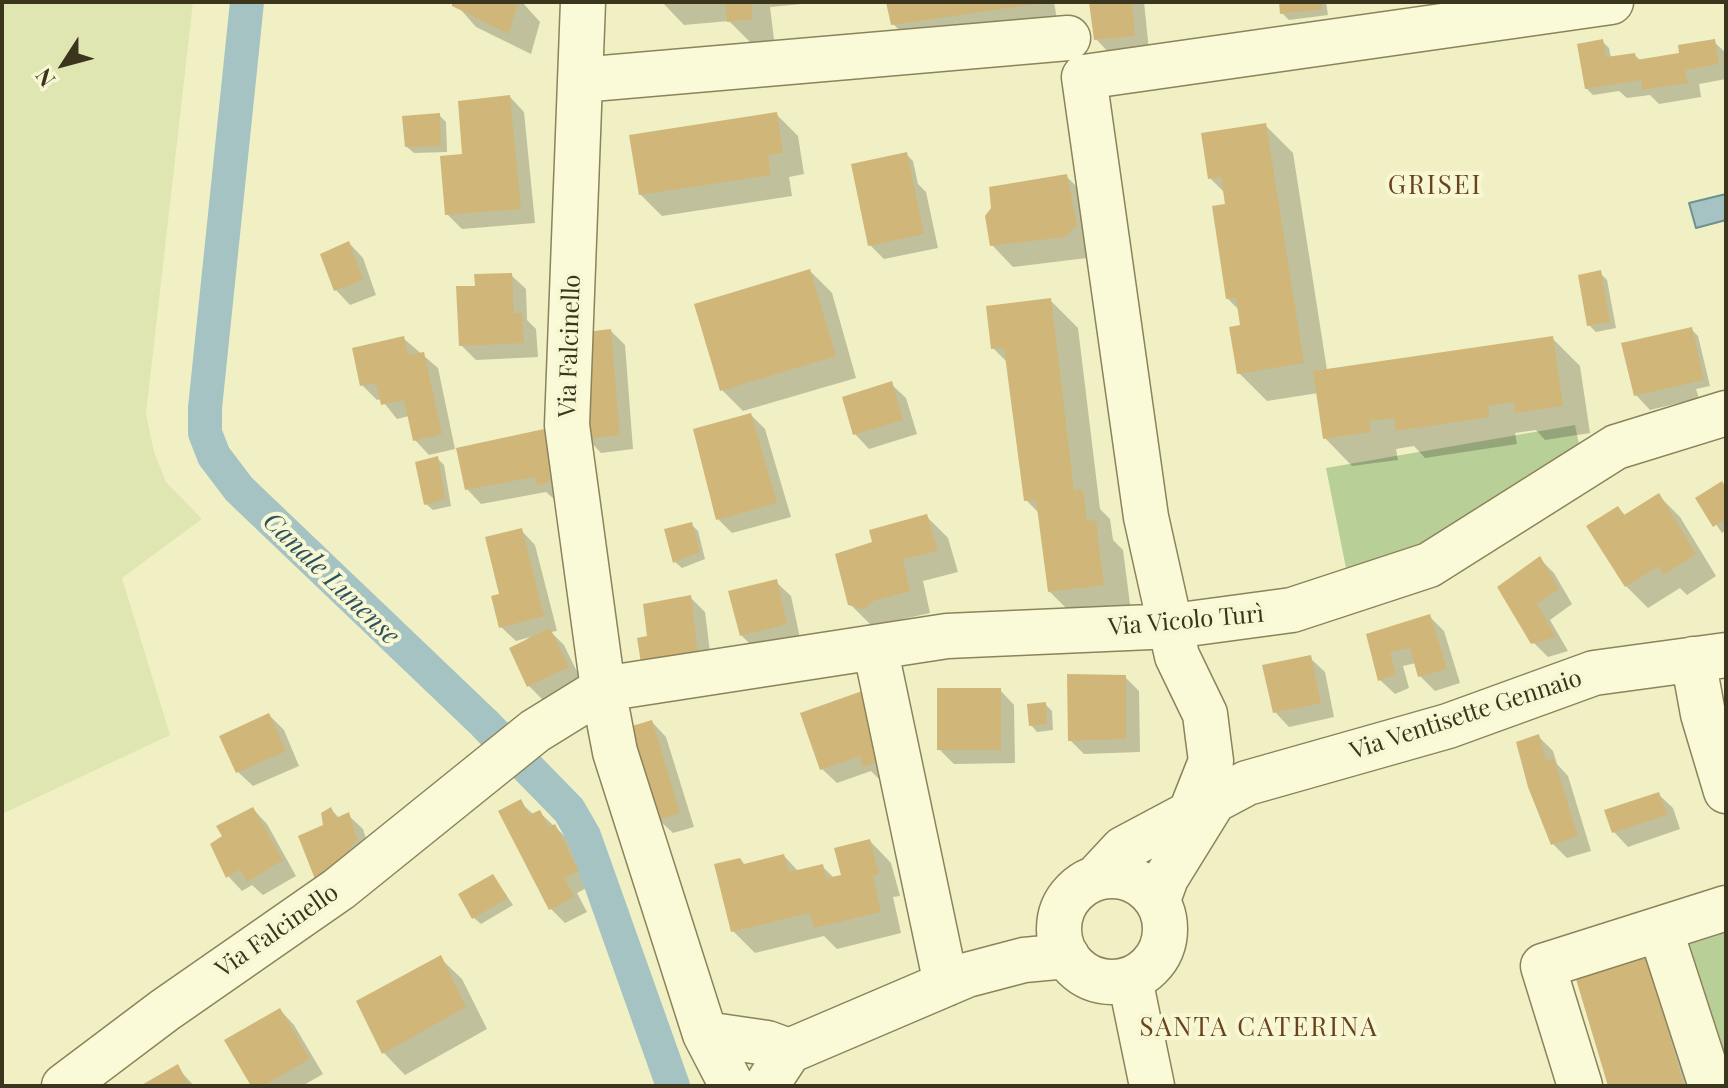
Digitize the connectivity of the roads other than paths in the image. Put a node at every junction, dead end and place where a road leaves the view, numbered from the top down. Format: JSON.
{"nodes":[{"id":1,"x":583,"y":2,"type":"edge"},
{"id":2,"x":1611,"y":2,"type":"edge"},
{"id":3,"x":1072,"y":39,"type":"edge"},
{"id":4,"x":580,"y":80,"type":"junction"},
{"id":5,"x":1726,"y":413,"type":"edge"},
{"id":6,"x":1173,"y":626,"type":"junction"},
{"id":7,"x":875,"y":647,"type":"junction"},
{"id":8,"x":1710,"y":657,"type":"edge"},
{"id":9,"x":603,"y":689,"type":"junction"},
{"id":10,"x":1205,"y":714,"type":"junction"},
{"id":11,"x":1267,"y":777,"type":"junction"},
{"id":12,"x":1726,"y":791,"type":"edge"},
{"id":13,"x":1201,"y":808,"type":"junction"},
{"id":14,"x":1082,"y":890,"type":"junction"},
{"id":15,"x":1158,"y":900,"type":"junction"},
{"id":16,"x":1726,"y":908,"type":"edge"},
{"id":17,"x":1660,"y":929,"type":"junction"},
{"id":18,"x":1097,"y":971,"type":"junction"},
{"id":19,"x":956,"y":980,"type":"junction"},
{"id":20,"x":705,"y":1034,"type":"junction"},
{"id":21,"x":1148,"y":1075,"type":"edge"},
{"id":22,"x":754,"y":1076,"type":"edge"},
{"id":23,"x":64,"y":1086,"type":"edge"},
{"id":24,"x":1580,"y":1086,"type":"edge"},
{"id":25,"x":1711,"y":1086,"type":"edge"}],
"edges":[{"from":1,"to":4,"type":"street","name":"Via Falcinello"},
{"from":2,"to":3,"type":"street"},
{"from":3,"to":4,"type":"street"},
{"from":3,"to":6,"type":"street"},
{"from":4,"to":9,"type":"street","name":"Via Falcinello"},
{"from":5,"to":6,"type":"street","name":"Via Vicolo Turì"},
{"from":6,"to":7,"type":"street","name":"Via Vicolo Turì"},
{"from":6,"to":10,"type":"street"},
{"from":7,"to":9,"type":"street","name":"Via Vicolo Turì"},
{"from":7,"to":19,"type":"street"},
{"from":8,"to":11,"type":"street","name":"Via Ventisette Gennaio"},
{"from":8,"to":12,"type":"street"},
{"from":9,"to":20,"type":"street","name":"Via Falcinello"},
{"from":9,"to":23,"type":"street","name":"Via Falcinello"},
{"from":10,"to":11,"type":"street"},
{"from":10,"to":13,"type":"street"},
{"from":11,"to":13,"type":"street","name":"Via Ventisette Gennaio"},
{"from":13,"to":14,"type":"street","name":"Via Ventisette Gennaio"},
{"from":13,"to":15,"type":"street","name":"Via Ventisette Gennaio"},
{"from":14,"to":15,"type":"street"},
{"from":14,"to":18,"type":"street"},
{"from":14,"to":19,"type":"street","name":"Via Ventisette Gennaio"},
{"from":15,"to":18,"type":"street"},
{"from":16,"to":17,"type":"street"},
{"from":17,"to":24,"type":"street"},
{"from":17,"to":25,"type":"street"},
{"from":18,"to":19,"type":"street","name":"Via Ventisette Gennaio"},
{"from":18,"to":21,"type":"street"},
{"from":19,"to":22,"type":"street","name":"Via Ventisette Gennaio"},
{"from":20,"to":22,"type":"street","name":"Via Falcinello"},
{"from":20,"to":22,"type":"street"}]}
